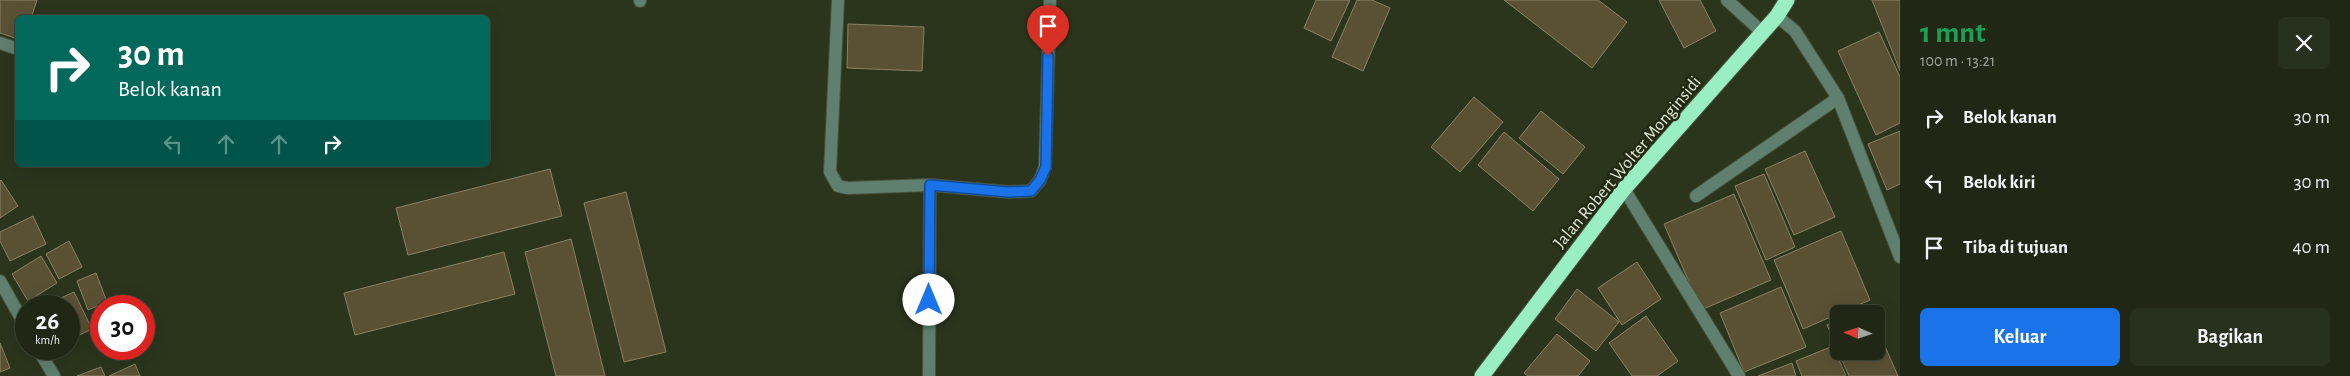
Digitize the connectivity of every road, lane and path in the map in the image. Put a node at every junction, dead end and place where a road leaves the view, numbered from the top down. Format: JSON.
{"nodes":[{"id":1,"x":838,"y":0,"type":"edge"},
{"id":2,"x":1050,"y":0,"type":"edge"},
{"id":3,"x":1727,"y":0,"type":"edge"},
{"id":4,"x":1787,"y":0,"type":"edge"},
{"id":5,"x":1776,"y":16,"type":"junction"},
{"id":6,"x":1762,"y":32,"type":"junction"},
{"id":7,"x":0,"y":43,"type":"edge"},
{"id":8,"x":15,"y":48,"type":"edge"},
{"id":9,"x":1838,"y":98,"type":"junction"},
{"id":10,"x":930,"y":185,"type":"junction"},
{"id":11,"x":1624,"y":189,"type":"junction"},
{"id":12,"x":1696,"y":196,"type":"dead end"},
{"id":13,"x":1900,"y":257,"type":"edge"},
{"id":14,"x":0,"y":281,"type":"edge"},
{"id":15,"x":15,"y":308,"type":"edge"},
{"id":16,"x":45,"y":360,"type":"edge"},
{"id":17,"x":54,"y":376,"type":"edge"},
{"id":18,"x":929,"y":376,"type":"edge"},
{"id":19,"x":1482,"y":376,"type":"edge"},
{"id":20,"x":1739,"y":376,"type":"edge"}],
"edges":[{"from":1,"to":10,"type":"street"},
{"from":2,"to":10,"type":"street"},
{"from":3,"to":6,"type":"street"},
{"from":4,"to":5,"type":"highway","name":"Jalan Robert Wolter Monginsidi"},
{"from":5,"to":6,"type":"highway","name":"Jalan Robert Wolter Monginsidi"},
{"from":5,"to":9,"type":"street"},
{"from":6,"to":11,"type":"highway","name":"Jalan Robert Wolter Monginsidi"},
{"from":7,"to":8,"type":"street"},
{"from":9,"to":12,"type":"street"},
{"from":9,"to":13,"type":"street"},
{"from":10,"to":18,"type":"street"},
{"from":11,"to":19,"type":"highway","name":"Jalan Robert Wolter Monginsidi"},
{"from":11,"to":20,"type":"street"},
{"from":14,"to":15,"type":"street"},
{"from":16,"to":17,"type":"street"}]}
